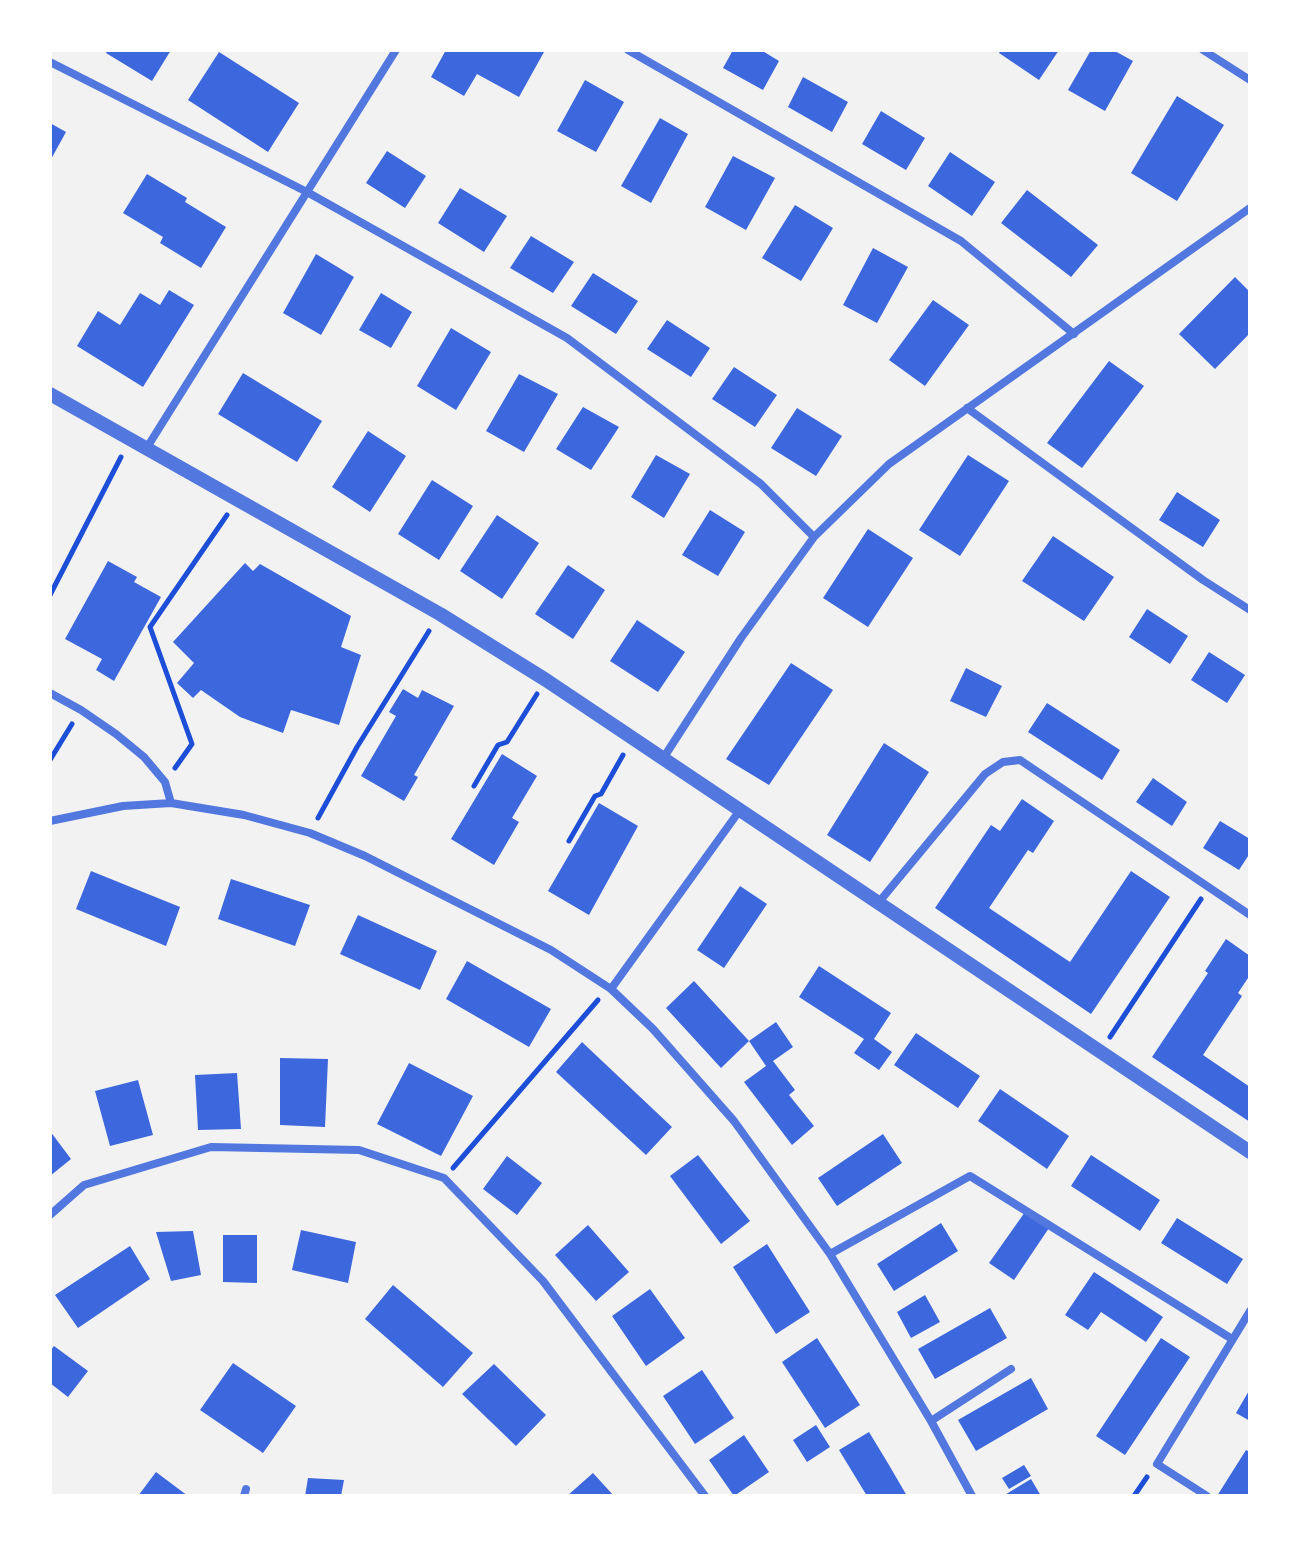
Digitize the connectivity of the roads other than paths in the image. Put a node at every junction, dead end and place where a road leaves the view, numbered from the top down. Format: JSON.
{"nodes":[{"id":1,"x":396,"y":50,"type":"edge"},
{"id":2,"x":628,"y":50,"type":"edge"},
{"id":3,"x":1203,"y":50,"type":"edge"},
{"id":4,"x":50,"y":62,"type":"edge"},
{"id":5,"x":1250,"y":80,"type":"edge"},
{"id":6,"x":307,"y":192,"type":"junction"},
{"id":7,"x":1249,"y":210,"type":"edge"},
{"id":8,"x":1074,"y":334,"type":"junction"},
{"id":9,"x":50,"y":394,"type":"edge"},
{"id":10,"x":967,"y":408,"type":"junction"},
{"id":11,"x":146,"y":449,"type":"junction"},
{"id":12,"x":814,"y":537,"type":"junction"},
{"id":13,"x":1250,"y":610,"type":"edge"},
{"id":14,"x":50,"y":693,"type":"edge"},
{"id":15,"x":664,"y":757,"type":"junction"},
{"id":16,"x":171,"y":803,"type":"junction"},
{"id":17,"x":740,"y":809,"type":"junction"},
{"id":18,"x":50,"y":821,"type":"edge"},
{"id":19,"x":879,"y":902,"type":"junction"},
{"id":20,"x":1250,"y":915,"type":"edge"},
{"id":21,"x":611,"y":989,"type":"junction"},
{"id":22,"x":1250,"y":1152,"type":"edge"},
{"id":23,"x":50,"y":1215,"type":"edge"},
{"id":24,"x":830,"y":1254,"type":"junction"},
{"id":25,"x":1250,"y":1311,"type":"edge"},
{"id":26,"x":1232,"y":1339,"type":"junction"},
{"id":27,"x":1011,"y":1369,"type":"dead end"},
{"id":28,"x":931,"y":1421,"type":"junction"},
{"id":29,"x":705,"y":1496,"type":"edge"},
{"id":30,"x":972,"y":1496,"type":"edge"},
{"id":31,"x":1207,"y":1496,"type":"edge"}],
"edges":[{"from":1,"to":6,"type":"street"},
{"from":2,"to":8,"type":"street"},
{"from":3,"to":5,"type":"street"},
{"from":4,"to":6,"type":"street"},
{"from":6,"to":11,"type":"street"},
{"from":6,"to":12,"type":"street"},
{"from":7,"to":8,"type":"street"},
{"from":8,"to":10,"type":"street"},
{"from":9,"to":11,"type":"street"},
{"from":10,"to":12,"type":"street"},
{"from":10,"to":13,"type":"street"},
{"from":11,"to":15,"type":"street"},
{"from":12,"to":15,"type":"street"},
{"from":14,"to":16,"type":"street"},
{"from":15,"to":17,"type":"street"},
{"from":16,"to":18,"type":"street"},
{"from":16,"to":21,"type":"street"},
{"from":17,"to":19,"type":"street"},
{"from":17,"to":21,"type":"street"},
{"from":19,"to":20,"type":"street"},
{"from":19,"to":22,"type":"street"},
{"from":21,"to":24,"type":"street"},
{"from":23,"to":29,"type":"street"},
{"from":24,"to":26,"type":"street"},
{"from":24,"to":28,"type":"street"},
{"from":25,"to":26,"type":"street"},
{"from":26,"to":31,"type":"street"},
{"from":27,"to":28,"type":"street"},
{"from":28,"to":30,"type":"street"}]}
